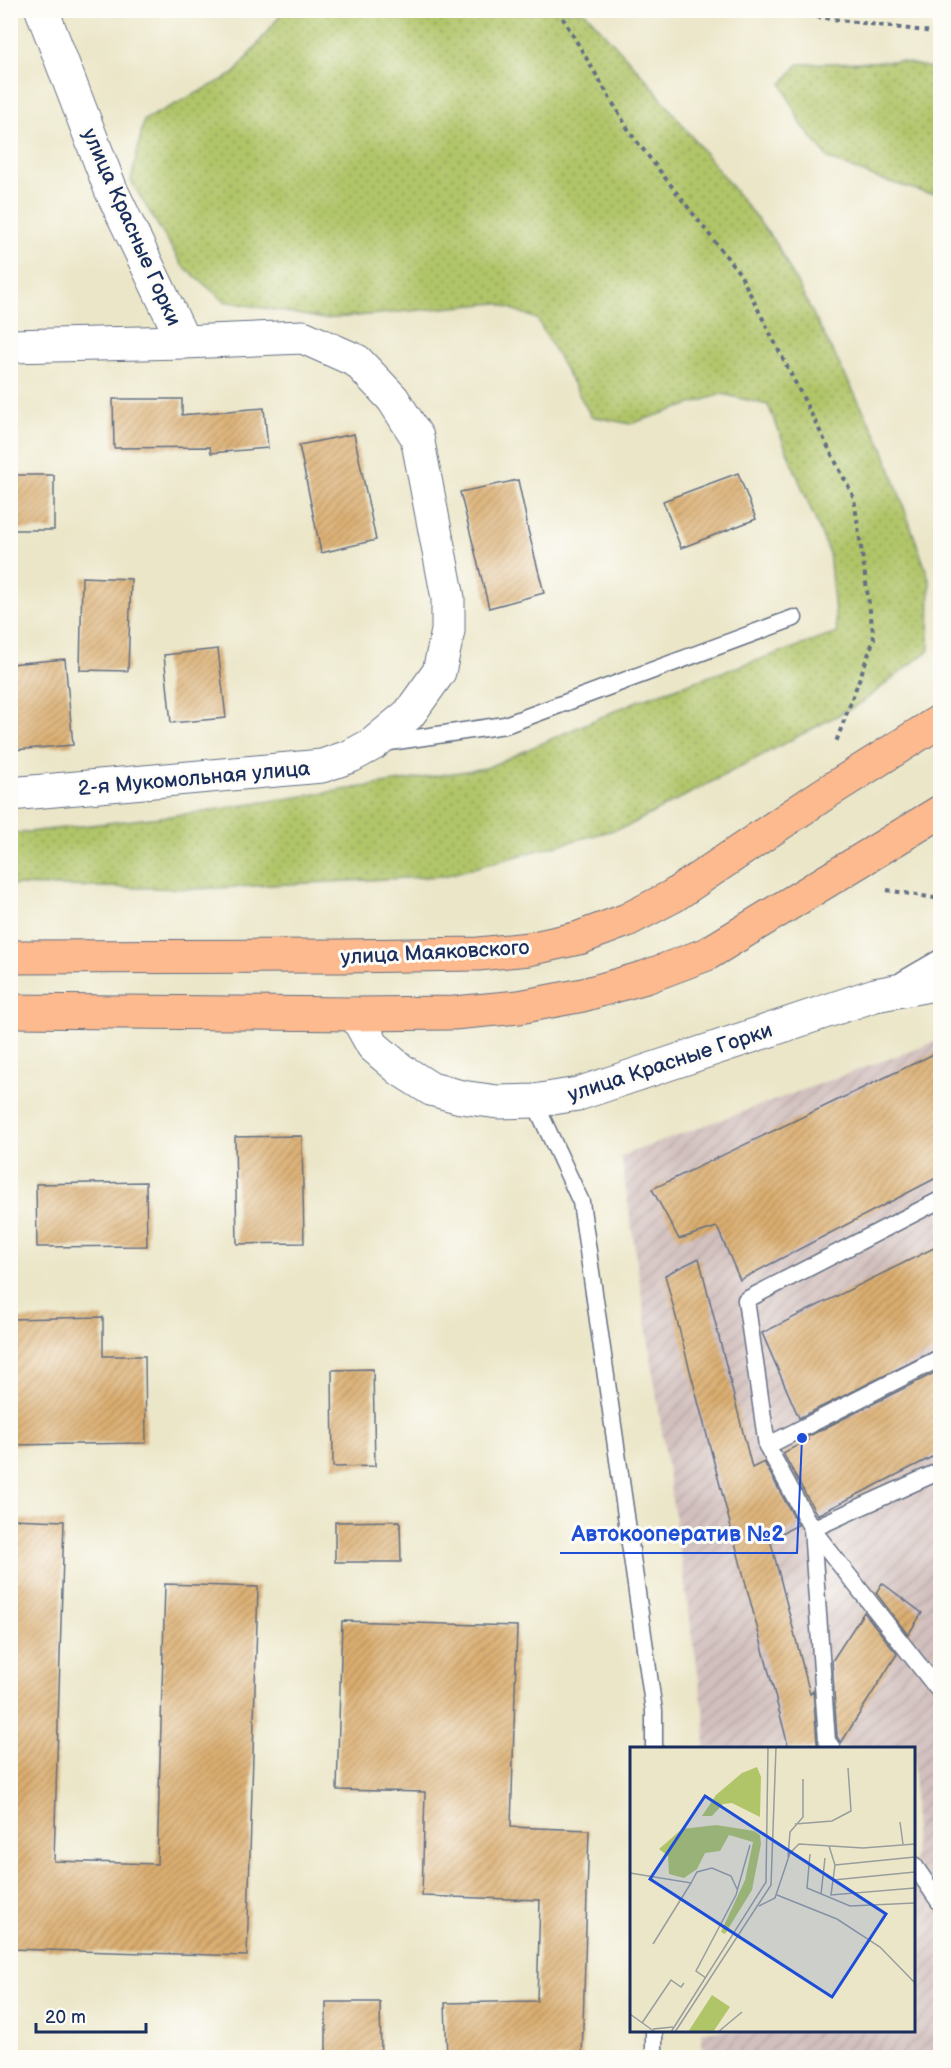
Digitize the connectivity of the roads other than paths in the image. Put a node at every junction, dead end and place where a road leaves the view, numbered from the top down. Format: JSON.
{"nodes":[{"id":1,"x":42,"y":10,"type":"edge"},
{"id":2,"x":184,"y":342,"type":"junction"},
{"id":3,"x":10,"y":346,"type":"edge"},
{"id":4,"x":794,"y":618,"type":"dead end"},
{"id":5,"x":940,"y":721,"type":"edge"},
{"id":6,"x":373,"y":744,"type":"junction"},
{"id":7,"x":10,"y":794,"type":"edge"},
{"id":8,"x":940,"y":812,"type":"edge"},
{"id":9,"x":10,"y":957,"type":"edge"},
{"id":10,"x":940,"y":958,"type":"edge"},
{"id":11,"x":940,"y":983,"type":"edge"},
{"id":12,"x":875,"y":995,"type":"junction"},
{"id":13,"x":10,"y":1011,"type":"edge"},
{"id":14,"x":355,"y":1014,"type":"junction"},
{"id":15,"x":534,"y":1101,"type":"junction"},
{"id":16,"x":940,"y":1200,"type":"edge"},
{"id":17,"x":940,"y":1358,"type":"edge"},
{"id":18,"x":767,"y":1446,"type":"junction"},
{"id":19,"x":940,"y":1470,"type":"edge"},
{"id":20,"x":812,"y":1529,"type":"junction"},
{"id":21,"x":940,"y":1692,"type":"edge"},
{"id":22,"x":654,"y":1747,"type":"edge"},
{"id":23,"x":831,"y":1747,"type":"edge"},
{"id":24,"x":915,"y":1866,"type":"edge"},
{"id":25,"x":940,"y":1903,"type":"edge"},
{"id":26,"x":654,"y":2032,"type":"edge"},
{"id":27,"x":654,"y":2058,"type":"edge"}],
"edges":[{"from":1,"to":2,"type":"street","name":"улица Красные Горки"},
{"from":2,"to":3,"type":"street"},
{"from":2,"to":6,"type":"street","name":"улица Красные Горки"},
{"from":4,"to":6,"type":"lane"},
{"from":5,"to":9,"type":"main road","name":"улица Маяковского"},
{"from":6,"to":7,"type":"street","name":"2-я Мукомольная улица"},
{"from":8,"to":14,"type":"main road"},
{"from":10,"to":12,"type":"lane"},
{"from":11,"to":12,"type":"street","name":"улица Красные Горки"},
{"from":12,"to":15,"type":"street","name":"улица Красные Горки"},
{"from":13,"to":14,"type":"main road"},
{"from":14,"to":15,"type":"street","name":"улица Красные Горки"},
{"from":15,"to":22,"type":"lane"},
{"from":16,"to":18,"type":"lane"},
{"from":17,"to":18,"type":"lane"},
{"from":18,"to":20,"type":"lane"},
{"from":19,"to":20,"type":"lane"},
{"from":20,"to":21,"type":"lane"},
{"from":20,"to":23,"type":"lane"},
{"from":24,"to":25,"type":"lane"},
{"from":26,"to":27,"type":"lane"}]}
